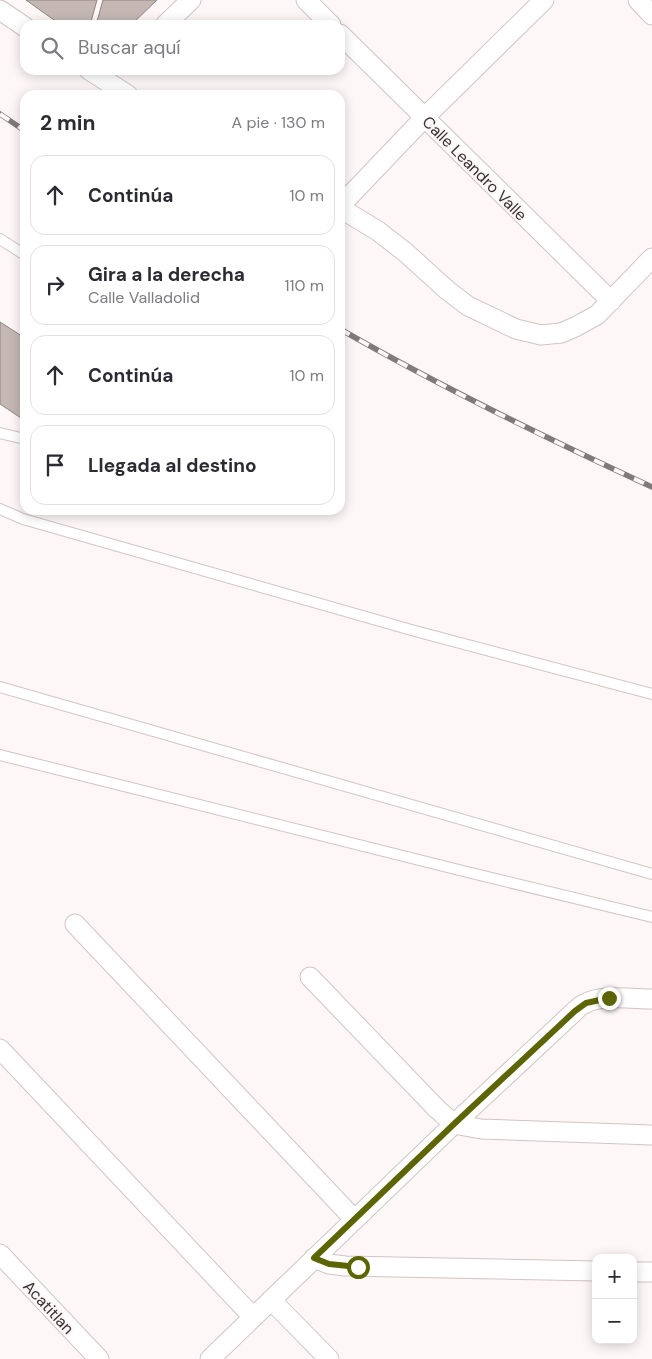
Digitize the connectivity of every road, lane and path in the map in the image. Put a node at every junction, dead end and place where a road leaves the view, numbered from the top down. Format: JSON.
{"nodes":[{"id":1,"x":191,"y":0,"type":"edge"},
{"id":2,"x":306,"y":0,"type":"edge"},
{"id":3,"x":544,"y":0,"type":"edge"},
{"id":4,"x":638,"y":0,"type":"edge"},
{"id":5,"x":0,"y":10,"type":"edge"},
{"id":6,"x":652,"y":15,"type":"edge"},
{"id":7,"x":170,"y":20,"type":"edge"},
{"id":8,"x":326,"y":20,"type":"edge"},
{"id":9,"x":20,"y":24,"type":"edge"},
{"id":10,"x":345,"y":39,"type":"edge"},
{"id":11,"x":114,"y":76,"type":"edge"},
{"id":12,"x":124,"y":90,"type":"edge"},
{"id":13,"x":424,"y":118,"type":"junction"},
{"id":14,"x":345,"y":202,"type":"edge"},
{"id":15,"x":345,"y":210,"type":"edge"},
{"id":16,"x":0,"y":239,"type":"edge"},
{"id":17,"x":20,"y":252,"type":"edge"},
{"id":18,"x":652,"y":258,"type":"edge"},
{"id":19,"x":611,"y":301,"type":"junction"},
{"id":20,"x":0,"y":433,"type":"edge"},
{"id":21,"x":20,"y":438,"type":"edge"},
{"id":22,"x":0,"y":509,"type":"edge"},
{"id":23,"x":0,"y":687,"type":"edge"},
{"id":24,"x":652,"y":694,"type":"edge"},
{"id":25,"x":0,"y":755,"type":"edge"},
{"id":26,"x":652,"y":874,"type":"edge"},
{"id":27,"x":652,"y":917,"type":"edge"},
{"id":28,"x":75,"y":924,"type":"dead end"},
{"id":29,"x":310,"y":976,"type":"dead end"},
{"id":30,"x":652,"y":999,"type":"edge"},
{"id":31,"x":0,"y":1049,"type":"edge"},
{"id":32,"x":454,"y":1124,"type":"junction"},
{"id":33,"x":652,"y":1135,"type":"edge"},
{"id":34,"x":354,"y":1219,"type":"junction"},
{"id":35,"x":0,"y":1254,"type":"edge"},
{"id":36,"x":314,"y":1258,"type":"junction"},
{"id":37,"x":592,"y":1271,"type":"edge"},
{"id":38,"x":637,"y":1272,"type":"edge"},
{"id":39,"x":652,"y":1272,"type":"edge"},
{"id":40,"x":271,"y":1300,"type":"junction"},
{"id":41,"x":253,"y":1317,"type":"junction"},
{"id":42,"x":99,"y":1359,"type":"edge"},
{"id":43,"x":210,"y":1359,"type":"edge"},
{"id":44,"x":329,"y":1359,"type":"edge"}],
"edges":[{"from":1,"to":7,"type":"street"},
{"from":2,"to":8,"type":"street"},
{"from":3,"to":13,"type":"street"},
{"from":4,"to":6,"type":"street"},
{"from":5,"to":9,"type":"street"},
{"from":10,"to":13,"type":"street","name":"Calle Leandro Valle"},
{"from":11,"to":12,"type":"street"},
{"from":13,"to":14,"type":"street"},
{"from":13,"to":19,"type":"street","name":"Calle Leandro Valle"},
{"from":15,"to":19,"type":"street"},
{"from":16,"to":17,"type":"lane"},
{"from":18,"to":19,"type":"street"},
{"from":20,"to":21,"type":"lane"},
{"from":22,"to":24,"type":"lane"},
{"from":23,"to":26,"type":"lane"},
{"from":25,"to":27,"type":"lane"},
{"from":28,"to":34,"type":"street"},
{"from":29,"to":32,"type":"street"},
{"from":30,"to":32,"type":"street"},
{"from":31,"to":41,"type":"street"},
{"from":32,"to":33,"type":"street"},
{"from":32,"to":34,"type":"street"},
{"from":34,"to":36,"type":"street"},
{"from":35,"to":42,"type":"street","name":"Acatitlan"},
{"from":36,"to":37,"type":"street"},
{"from":36,"to":40,"type":"street"},
{"from":38,"to":39,"type":"street"},
{"from":40,"to":41,"type":"street"},
{"from":40,"to":44,"type":"street"},
{"from":41,"to":43,"type":"street"}]}
